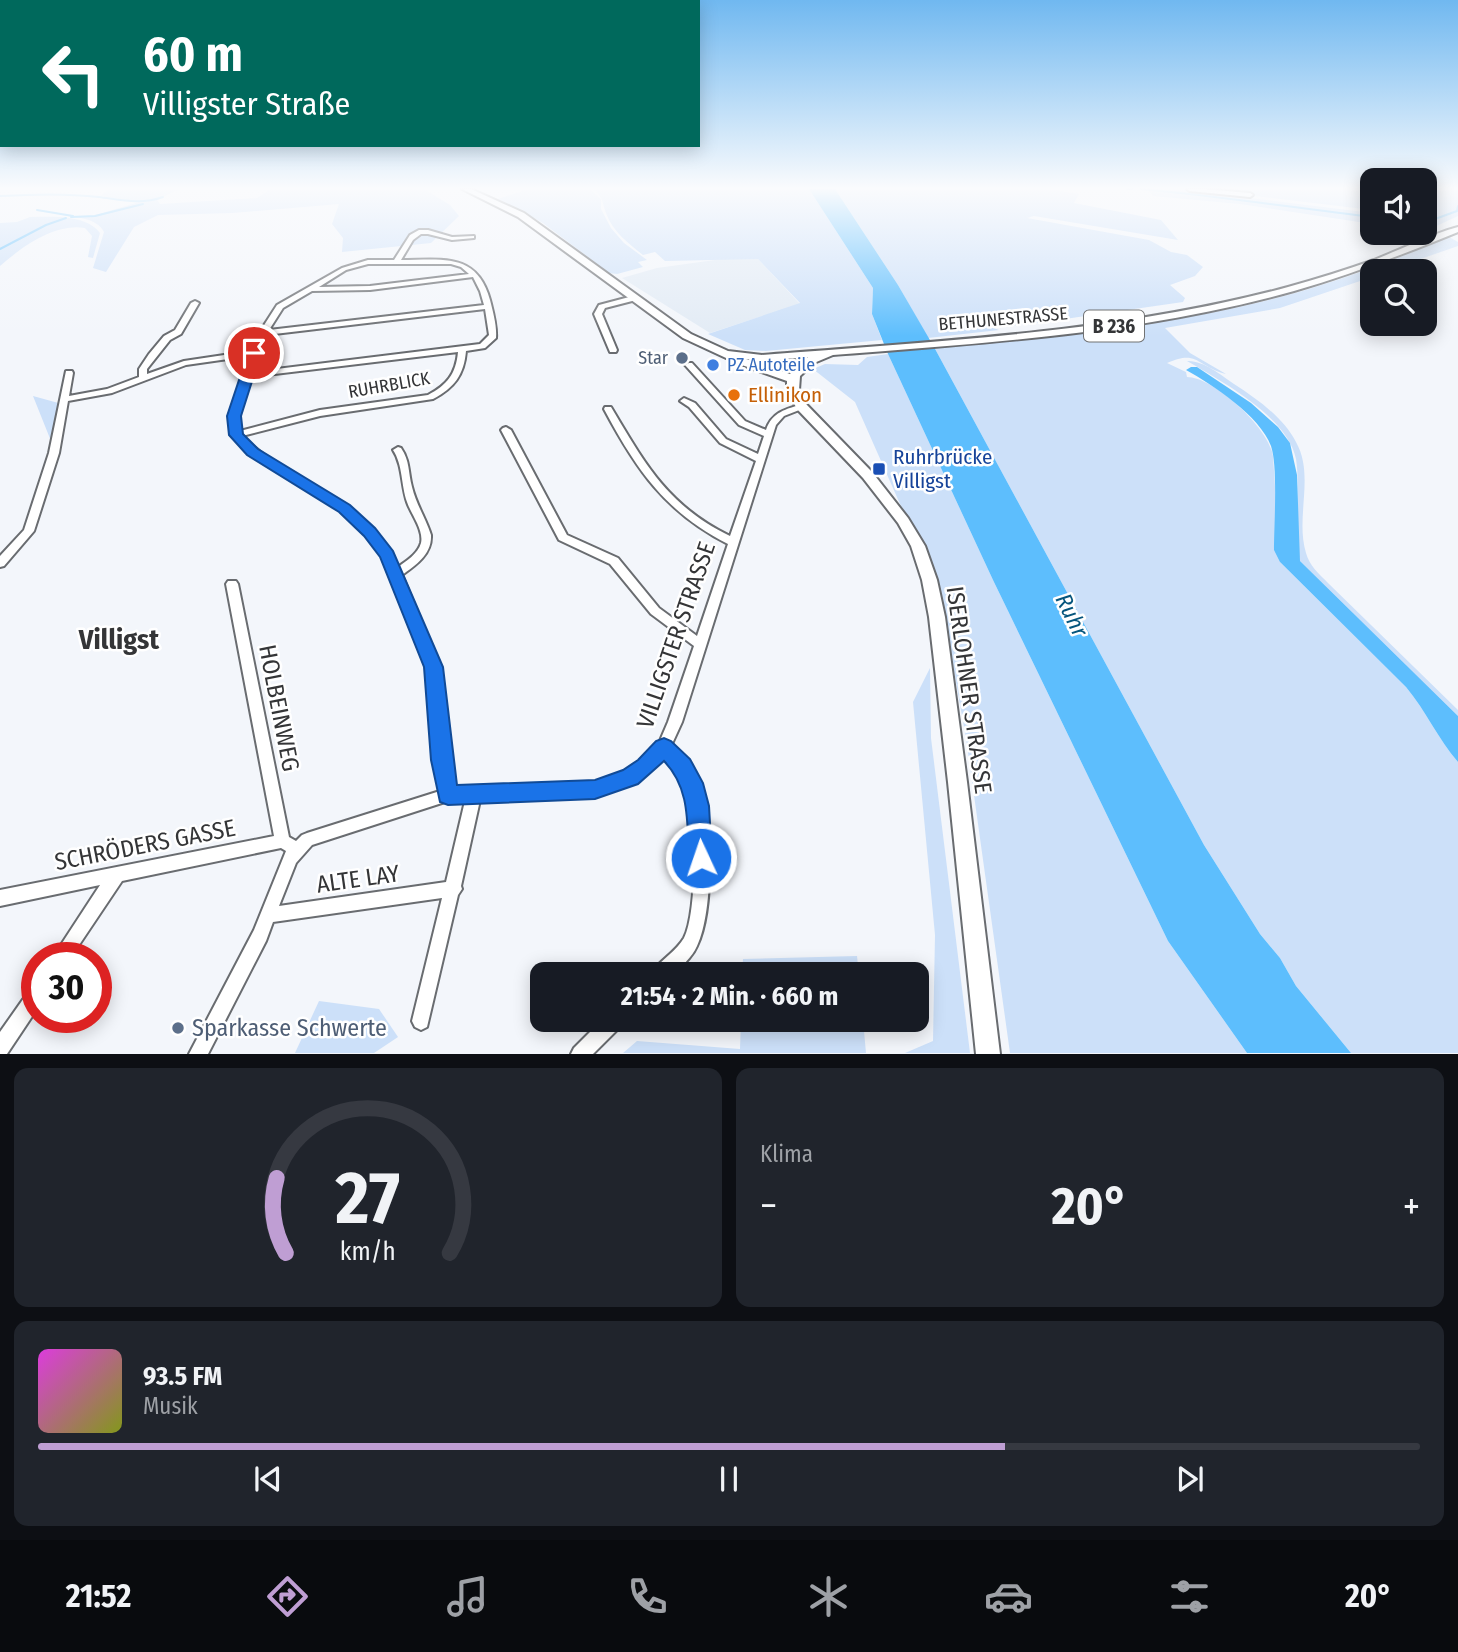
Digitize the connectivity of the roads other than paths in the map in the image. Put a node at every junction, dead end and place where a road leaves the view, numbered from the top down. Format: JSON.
{"nodes":[{"id":1,"x":411,"y":238,"type":"edge"},
{"id":2,"x":552,"y":238,"type":"edge"},
{"id":3,"x":1437,"y":238,"type":"edge"},
{"id":4,"x":396,"y":262,"type":"junction"},
{"id":5,"x":474,"y":275,"type":"junction"},
{"id":6,"x":312,"y":289,"type":"junction"},
{"id":7,"x":633,"y":298,"type":"junction"},
{"id":8,"x":195,"y":303,"type":"dead end"},
{"id":9,"x":487,"y":307,"type":"junction"},
{"id":10,"x":263,"y":332,"type":"junction"},
{"id":11,"x":462,"y":349,"type":"junction"},
{"id":12,"x":613,"y":350,"type":"dead end"},
{"id":13,"x":254,"y":353,"type":"junction"},
{"id":14,"x":830,"y":353,"type":"junction"},
{"id":15,"x":726,"y":354,"type":"junction"},
{"id":16,"x":689,"y":365,"type":"dead end"},
{"id":17,"x":69,"y":373,"type":"dead end"},
{"id":18,"x":248,"y":375,"type":"junction"},
{"id":19,"x":143,"y":376,"type":"junction"},
{"id":20,"x":793,"y":379,"type":"junction"},
{"id":21,"x":66,"y":399,"type":"junction"},
{"id":22,"x":684,"y":401,"type":"dead end"},
{"id":23,"x":803,"y":407,"type":"junction"},
{"id":24,"x":608,"y":410,"type":"dead end"},
{"id":25,"x":506,"y":430,"type":"dead end"},
{"id":26,"x":236,"y":435,"type":"junction"},
{"id":27,"x":768,"y":435,"type":"junction"},
{"id":28,"x":398,"y":450,"type":"dead end"},
{"id":29,"x":760,"y":459,"type":"junction"},
{"id":30,"x":733,"y":542,"type":"junction"},
{"id":31,"x":0,"y":563,"type":"edge"},
{"id":32,"x":395,"y":575,"type":"junction"},
{"id":33,"x":232,"y":584,"type":"dead end"},
{"id":34,"x":699,"y":644,"type":"junction"},
{"id":35,"x":664,"y":747,"type":"junction"},
{"id":36,"x":448,"y":795,"type":"junction"},
{"id":37,"x":474,"y":795,"type":"junction"},
{"id":38,"x":282,"y":841,"type":"junction"},
{"id":39,"x":298,"y":849,"type":"junction"},
{"id":40,"x":118,"y":873,"type":"junction"},
{"id":41,"x":454,"y":889,"type":"junction"},
{"id":42,"x":0,"y":898,"type":"edge"},
{"id":43,"x":269,"y":915,"type":"junction"},
{"id":44,"x":71,"y":942,"type":"edge"},
{"id":45,"x":672,"y":962,"type":"edge"},
{"id":46,"x":21,"y":1017,"type":"edge"},
{"id":47,"x":421,"y":1021,"type":"dead end"},
{"id":48,"x":603,"y":1032,"type":"edge"},
{"id":49,"x":0,"y":1048,"type":"edge"},
{"id":50,"x":198,"y":1054,"type":"edge"},
{"id":51,"x":580,"y":1054,"type":"edge"},
{"id":52,"x":988,"y":1054,"type":"edge"}],
"edges":[{"from":1,"to":4,"type":"street"},
{"from":2,"to":7,"type":"main road","number":"B 236"},
{"from":3,"to":14,"type":"main road","name":"BETHUNESTRASSE","number":"B 236"},
{"from":4,"to":5,"type":"street"},
{"from":4,"to":6,"type":"street"},
{"from":5,"to":6,"type":"street"},
{"from":5,"to":9,"type":"street"},
{"from":6,"to":10,"type":"street"},
{"from":7,"to":12,"type":"street"},
{"from":7,"to":15,"type":"main road","number":"B 236"},
{"from":8,"to":19,"type":"street"},
{"from":9,"to":10,"type":"street"},
{"from":9,"to":11,"type":"street"},
{"from":10,"to":13,"type":"street"},
{"from":11,"to":18,"type":"street"},
{"from":11,"to":26,"type":"street","name":"RUHRBLICK"},
{"from":13,"to":18,"type":"street"},
{"from":13,"to":19,"type":"street"},
{"from":14,"to":15,"type":"main road","name":"BETHUNESTRASSE","number":"B 236"},
{"from":14,"to":20,"type":"main road","name":"BETHUNESTRASSE","number":"B 236"},
{"from":15,"to":20,"type":"main road","number":"B 236"},
{"from":16,"to":27,"type":"street"},
{"from":17,"to":21,"type":"street"},
{"from":18,"to":26,"type":"street"},
{"from":19,"to":21,"type":"street"},
{"from":20,"to":23,"type":"main road","name":"ISERLOHNER STRASSE"},
{"from":21,"to":31,"type":"street"},
{"from":22,"to":29,"type":"street"},
{"from":23,"to":27,"type":"street","name":"VILLIGSTER STRASSE"},
{"from":23,"to":52,"type":"main road","name":"ISERLOHNER STRASSE"},
{"from":24,"to":30,"type":"street"},
{"from":25,"to":34,"type":"street"},
{"from":26,"to":32,"type":"street"},
{"from":27,"to":29,"type":"street","name":"VILLIGSTER STRASSE"},
{"from":28,"to":32,"type":"street"},
{"from":29,"to":30,"type":"street","name":"VILLIGSTER STRASSE"},
{"from":30,"to":34,"type":"street","name":"VILLIGSTER STRASSE"},
{"from":32,"to":36,"type":"street"},
{"from":33,"to":38,"type":"street","name":"HOLBEINWEG"},
{"from":34,"to":35,"type":"street","name":"VILLIGSTER STRASSE"},
{"from":35,"to":37,"type":"street","name":"VILLIGSTER STRASSE"},
{"from":35,"to":45,"type":"street"},
{"from":36,"to":37,"type":"street","name":"VILLIGSTER STRASSE"},
{"from":36,"to":39,"type":"street","name":"VILLIGSTER STRASSE"},
{"from":37,"to":41,"type":"street"},
{"from":38,"to":39,"type":"street"},
{"from":38,"to":40,"type":"street","name":"SCHRÖDERS GASSE"},
{"from":39,"to":43,"type":"street"},
{"from":40,"to":42,"type":"street","name":"SCHRÖDERS GASSE"},
{"from":40,"to":44,"type":"street"},
{"from":41,"to":43,"type":"street","name":"ALTE LAY"},
{"from":41,"to":47,"type":"street"},
{"from":43,"to":50,"type":"street"},
{"from":46,"to":49,"type":"street"},
{"from":48,"to":51,"type":"street"}]}
